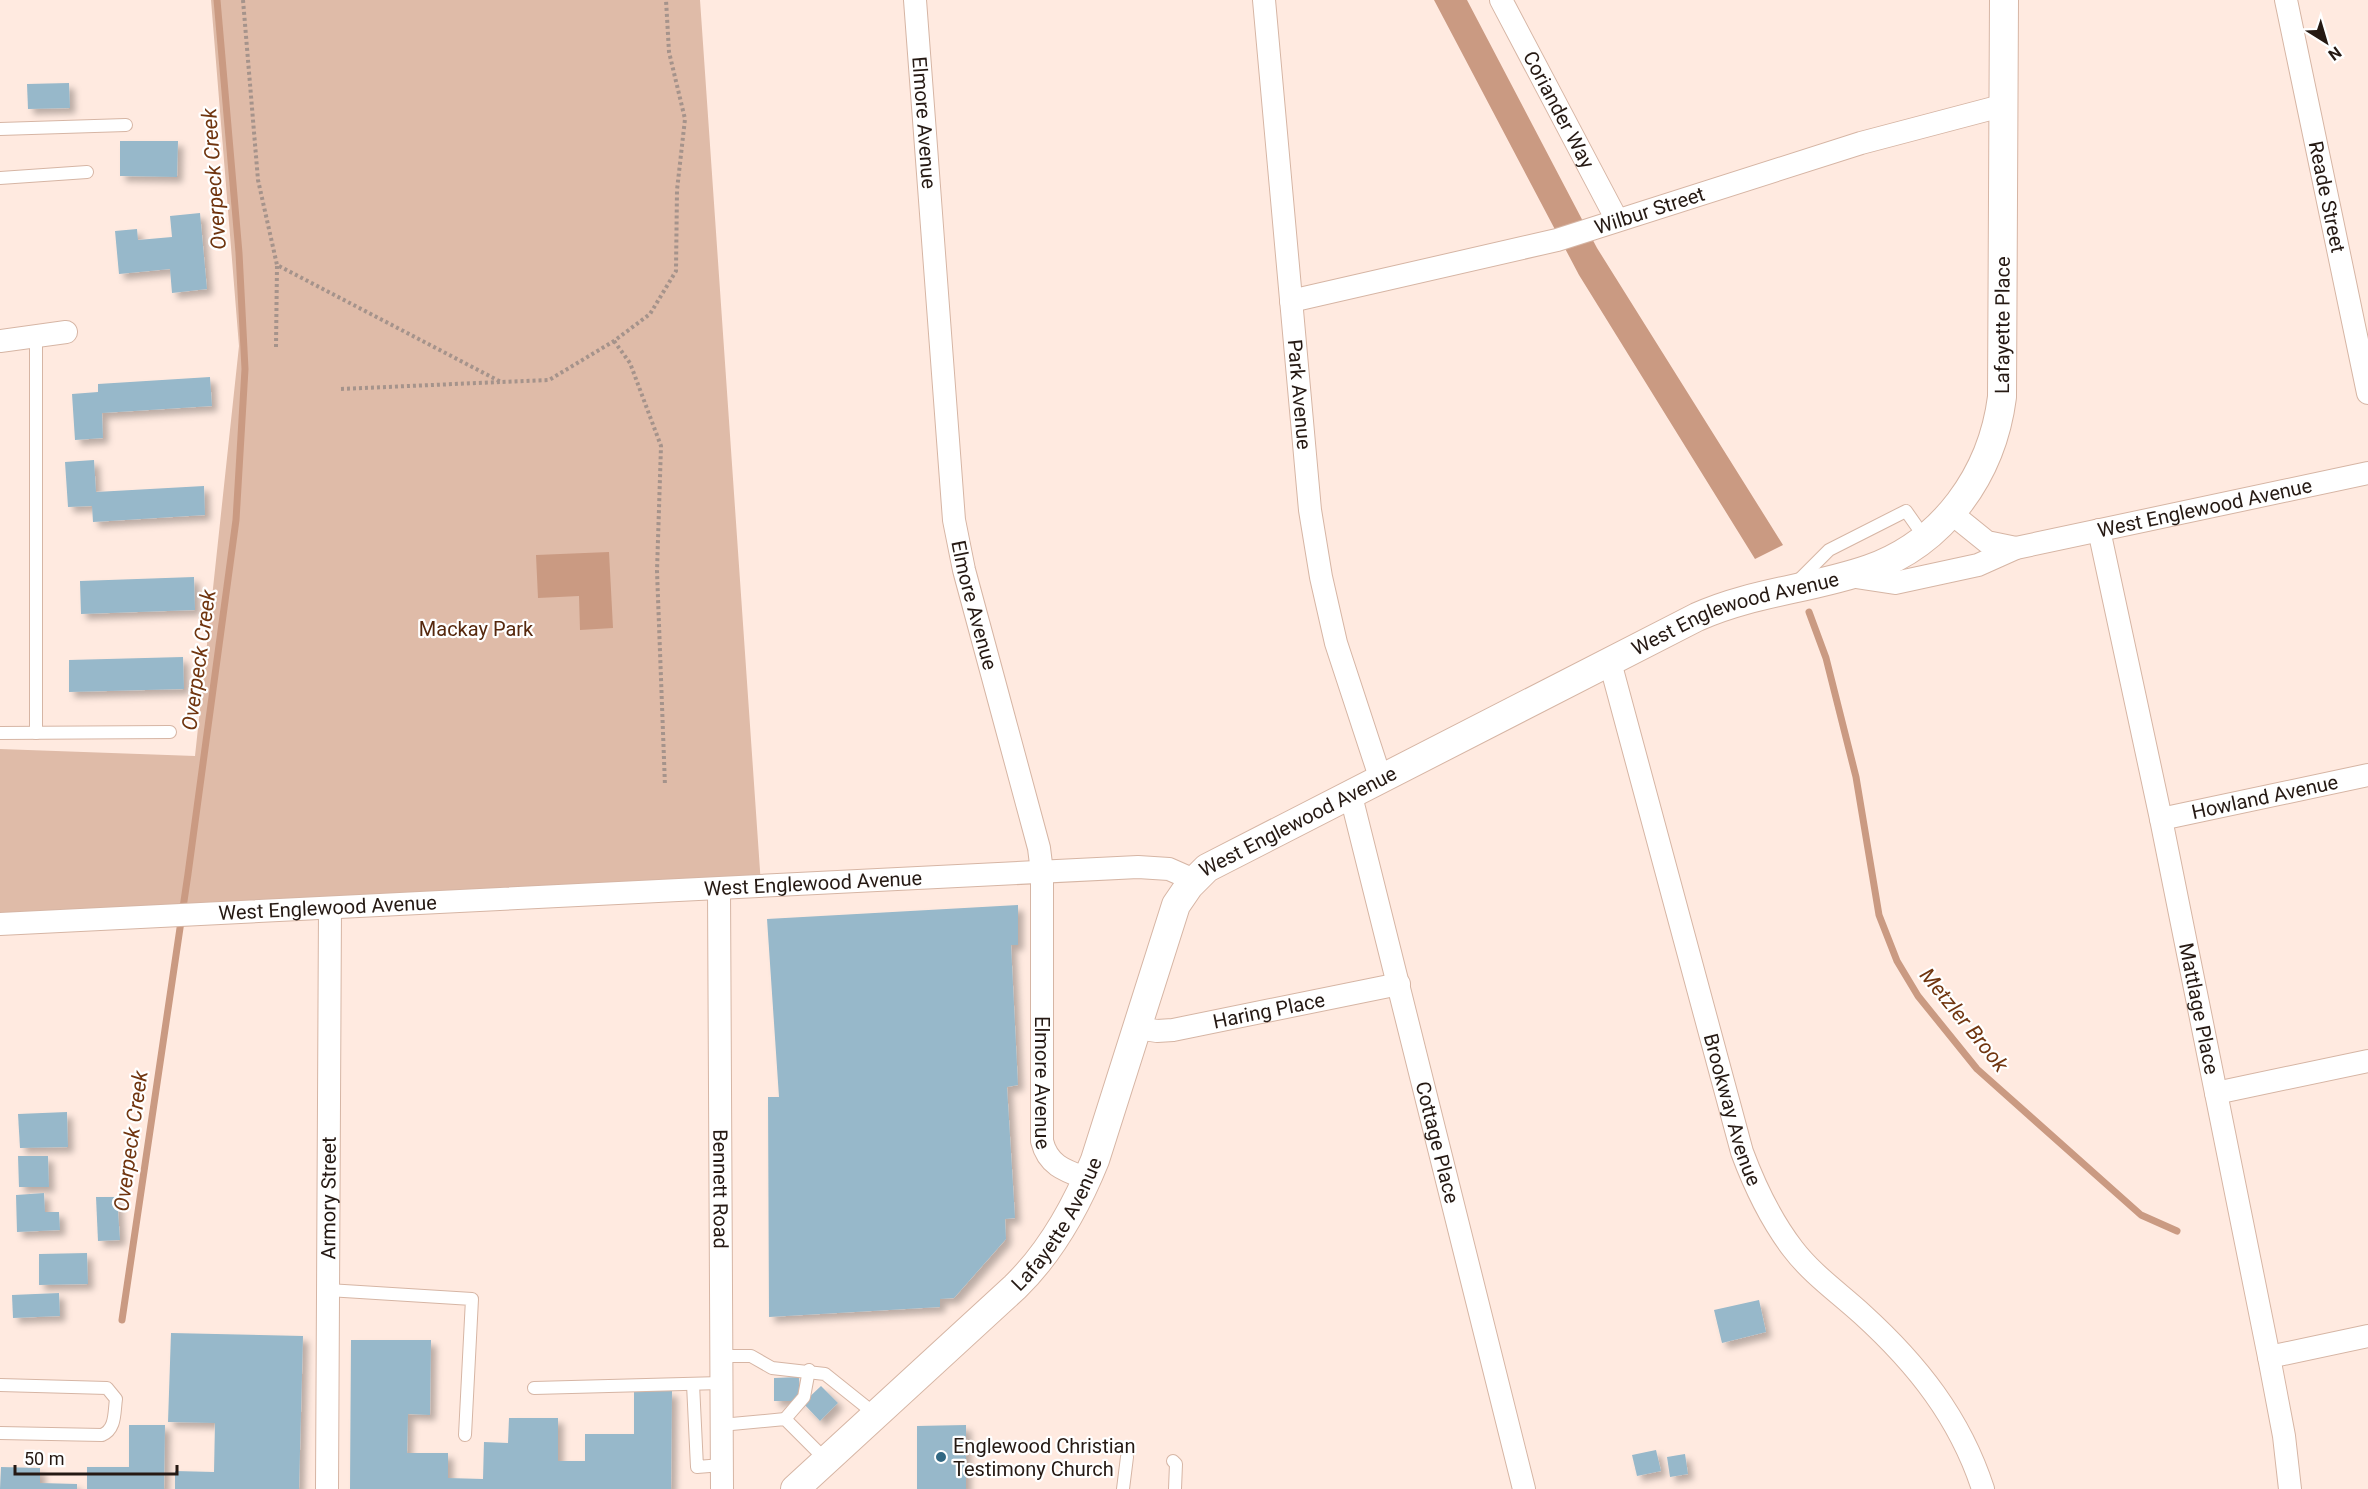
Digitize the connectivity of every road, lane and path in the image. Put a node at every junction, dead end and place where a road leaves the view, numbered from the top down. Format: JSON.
{"nodes":[{"id":1,"x":243,"y":0,"type":"edge"},
{"id":2,"x":666,"y":0,"type":"edge"},
{"id":3,"x":915,"y":0,"type":"edge"},
{"id":4,"x":1264,"y":0,"type":"edge"},
{"id":5,"x":1501,"y":0,"type":"edge"},
{"id":6,"x":2004,"y":0,"type":"edge"},
{"id":7,"x":2286,"y":0,"type":"edge"},
{"id":8,"x":2005,"y":105,"type":"junction"},
{"id":9,"x":126,"y":125,"type":"dead end"},
{"id":10,"x":0,"y":129,"type":"edge"},
{"id":11,"x":87,"y":172,"type":"dead end"},
{"id":12,"x":0,"y":178,"type":"edge"},
{"id":13,"x":1613,"y":222,"type":"junction"},
{"id":14,"x":277,"y":265,"type":"junction"},
{"id":15,"x":1291,"y":301,"type":"junction"},
{"id":16,"x":66,"y":332,"type":"dead end"},
{"id":17,"x":36,"y":336,"type":"junction"},
{"id":18,"x":0,"y":341,"type":"edge"},
{"id":19,"x":614,"y":341,"type":"junction"},
{"id":20,"x":276,"y":347,"type":"dead end"},
{"id":21,"x":501,"y":382,"type":"junction"},
{"id":22,"x":341,"y":389,"type":"dead end"},
{"id":23,"x":2368,"y":393,"type":"edge"},
{"id":24,"x":2368,"y":473,"type":"edge"},
{"id":25,"x":1952,"y":513,"type":"junction"},
{"id":26,"x":2100,"y":531,"type":"junction"},
{"id":27,"x":1925,"y":538,"type":"junction"},
{"id":28,"x":2016,"y":548,"type":"junction"},
{"id":29,"x":1844,"y":575,"type":"junction"},
{"id":30,"x":1791,"y":587,"type":"junction"},
{"id":31,"x":1610,"y":662,"type":"junction"},
{"id":32,"x":170,"y":732,"type":"dead end"},
{"id":33,"x":0,"y":733,"type":"edge"},
{"id":34,"x":36,"y":733,"type":"junction"},
{"id":35,"x":2368,"y":776,"type":"edge"},
{"id":36,"x":1381,"y":780,"type":"junction"},
{"id":37,"x":666,"y":786,"type":"dead end"},
{"id":38,"x":1351,"y":796,"type":"junction"},
{"id":39,"x":2161,"y":819,"type":"junction"},
{"id":40,"x":1042,"y":872,"type":"junction"},
{"id":41,"x":1194,"y":880,"type":"junction"},
{"id":42,"x":719,"y":889,"type":"junction"},
{"id":43,"x":330,"y":908,"type":"junction"},
{"id":44,"x":0,"y":924,"type":"edge"},
{"id":45,"x":1399,"y":984,"type":"junction"},
{"id":46,"x":1137,"y":1028,"type":"junction"},
{"id":47,"x":2368,"y":1062,"type":"edge"},
{"id":48,"x":2216,"y":1093,"type":"junction"},
{"id":49,"x":1088,"y":1179,"type":"junction"},
{"id":50,"x":328,"y":1290,"type":"junction"},
{"id":51,"x":2368,"y":1336,"type":"edge"},
{"id":52,"x":721,"y":1356,"type":"junction"},
{"id":53,"x":2269,"y":1357,"type":"junction"},
{"id":54,"x":809,"y":1371,"type":"junction"},
{"id":55,"x":721,"y":1383,"type":"junction"},
{"id":56,"x":693,"y":1384,"type":"junction"},
{"id":57,"x":0,"y":1385,"type":"edge"},
{"id":58,"x":534,"y":1388,"type":"dead end"},
{"id":59,"x":876,"y":1414,"type":"junction"},
{"id":60,"x":785,"y":1419,"type":"junction"},
{"id":61,"x":722,"y":1425,"type":"junction"},
{"id":62,"x":0,"y":1433,"type":"edge"},
{"id":63,"x":465,"y":1435,"type":"dead end"},
{"id":64,"x":1127,"y":1457,"type":"dead end"},
{"id":65,"x":826,"y":1460,"type":"junction"},
{"id":66,"x":1173,"y":1461,"type":"dead end"},
{"id":67,"x":722,"y":1465,"type":"junction"},
{"id":68,"x":327,"y":1489,"type":"edge"},
{"id":69,"x":722,"y":1489,"type":"edge"},
{"id":70,"x":795,"y":1489,"type":"edge"},
{"id":71,"x":1123,"y":1489,"type":"edge"},
{"id":72,"x":1175,"y":1489,"type":"edge"},
{"id":73,"x":1524,"y":1489,"type":"edge"},
{"id":74,"x":1983,"y":1489,"type":"edge"},
{"id":75,"x":2289,"y":1489,"type":"edge"}],
"edges":[{"from":1,"to":14,"type":"path"},
{"from":2,"to":19,"type":"path"},
{"from":3,"to":40,"type":"street","name":"Elmore Avenue"},
{"from":4,"to":15,"type":"street","name":"Park Avenue"},
{"from":5,"to":13,"type":"street","name":"Coriander Way"},
{"from":6,"to":8,"type":"street","name":"Lafayette Place"},
{"from":7,"to":23,"type":"street","name":"Reade Street"},
{"from":8,"to":13,"type":"street","name":"Wilbur Street"},
{"from":8,"to":25,"type":"street","name":"Lafayette Place"},
{"from":9,"to":10,"type":"lane"},
{"from":11,"to":12,"type":"lane"},
{"from":13,"to":15,"type":"street","name":"Wilbur Street"},
{"from":14,"to":20,"type":"path"},
{"from":14,"to":21,"type":"path"},
{"from":15,"to":36,"type":"street","name":"Park Avenue"},
{"from":16,"to":17,"type":"street"},
{"from":17,"to":18,"type":"street"},
{"from":17,"to":34,"type":"lane"},
{"from":19,"to":21,"type":"path"},
{"from":19,"to":37,"type":"path"},
{"from":21,"to":22,"type":"path"},
{"from":24,"to":26,"type":"street","name":"West Englewood Avenue"},
{"from":25,"to":27,"type":"street","name":"Lafayette Place"},
{"from":25,"to":28,"type":"street"},
{"from":26,"to":28,"type":"street","name":"West Englewood Avenue"},
{"from":26,"to":39,"type":"street","name":"Mattlage Place"},
{"from":27,"to":29,"type":"street","name":"Lafayette Place"},
{"from":27,"to":30,"type":"lane"},
{"from":28,"to":29,"type":"street","name":"West Englewood Avenue"},
{"from":29,"to":30,"type":"street","name":"West Englewood Avenue"},
{"from":30,"to":31,"type":"street","name":"West Englewood Avenue"},
{"from":31,"to":36,"type":"street","name":"West Englewood Avenue"},
{"from":31,"to":74,"type":"street","name":"Brookway Avenue"},
{"from":32,"to":34,"type":"lane"},
{"from":33,"to":34,"type":"lane"},
{"from":35,"to":39,"type":"street","name":"Howland Avenue"},
{"from":36,"to":38,"type":"street","name":"West Englewood Avenue"},
{"from":38,"to":41,"type":"street","name":"West Englewood Avenue"},
{"from":38,"to":45,"type":"street","name":"Cottage Place"},
{"from":39,"to":48,"type":"street","name":"Mattlage Place"},
{"from":40,"to":41,"type":"street","name":"West Englewood Avenue"},
{"from":40,"to":42,"type":"street","name":"West Englewood Avenue"},
{"from":40,"to":49,"type":"street","name":"Elmore Avenue"},
{"from":41,"to":46,"type":"street","name":"Lafayette Avenue"},
{"from":42,"to":43,"type":"street","name":"West Englewood Avenue"},
{"from":42,"to":52,"type":"street","name":"Bennett Road"},
{"from":43,"to":44,"type":"street","name":"West Englewood Avenue"},
{"from":43,"to":50,"type":"street","name":"Armory Street"},
{"from":45,"to":46,"type":"street","name":"Haring Place"},
{"from":45,"to":73,"type":"street","name":"Cottage Place"},
{"from":46,"to":49,"type":"street","name":"Lafayette Avenue"},
{"from":47,"to":48,"type":"street"},
{"from":48,"to":53,"type":"street","name":"Mattlage Place"},
{"from":49,"to":59,"type":"street","name":"Lafayette Avenue"},
{"from":50,"to":63,"type":"lane"},
{"from":50,"to":68,"type":"street","name":"Armory Street"},
{"from":51,"to":53,"type":"street"},
{"from":52,"to":54,"type":"lane"},
{"from":52,"to":55,"type":"street","name":"Bennett Road"},
{"from":53,"to":75,"type":"street","name":"Mattlage Place"},
{"from":54,"to":59,"type":"lane"},
{"from":54,"to":60,"type":"lane"},
{"from":55,"to":56,"type":"lane"},
{"from":55,"to":61,"type":"street","name":"Bennett Road"},
{"from":56,"to":58,"type":"lane"},
{"from":56,"to":67,"type":"lane"},
{"from":57,"to":62,"type":"lane"},
{"from":59,"to":65,"type":"street","name":"Lafayette Avenue"},
{"from":60,"to":61,"type":"lane"},
{"from":60,"to":65,"type":"lane"},
{"from":61,"to":67,"type":"street","name":"Bennett Road"},
{"from":64,"to":71,"type":"lane"},
{"from":65,"to":70,"type":"street","name":"Lafayette Avenue"},
{"from":66,"to":72,"type":"lane"},
{"from":67,"to":69,"type":"street","name":"Bennett Road"}]}
